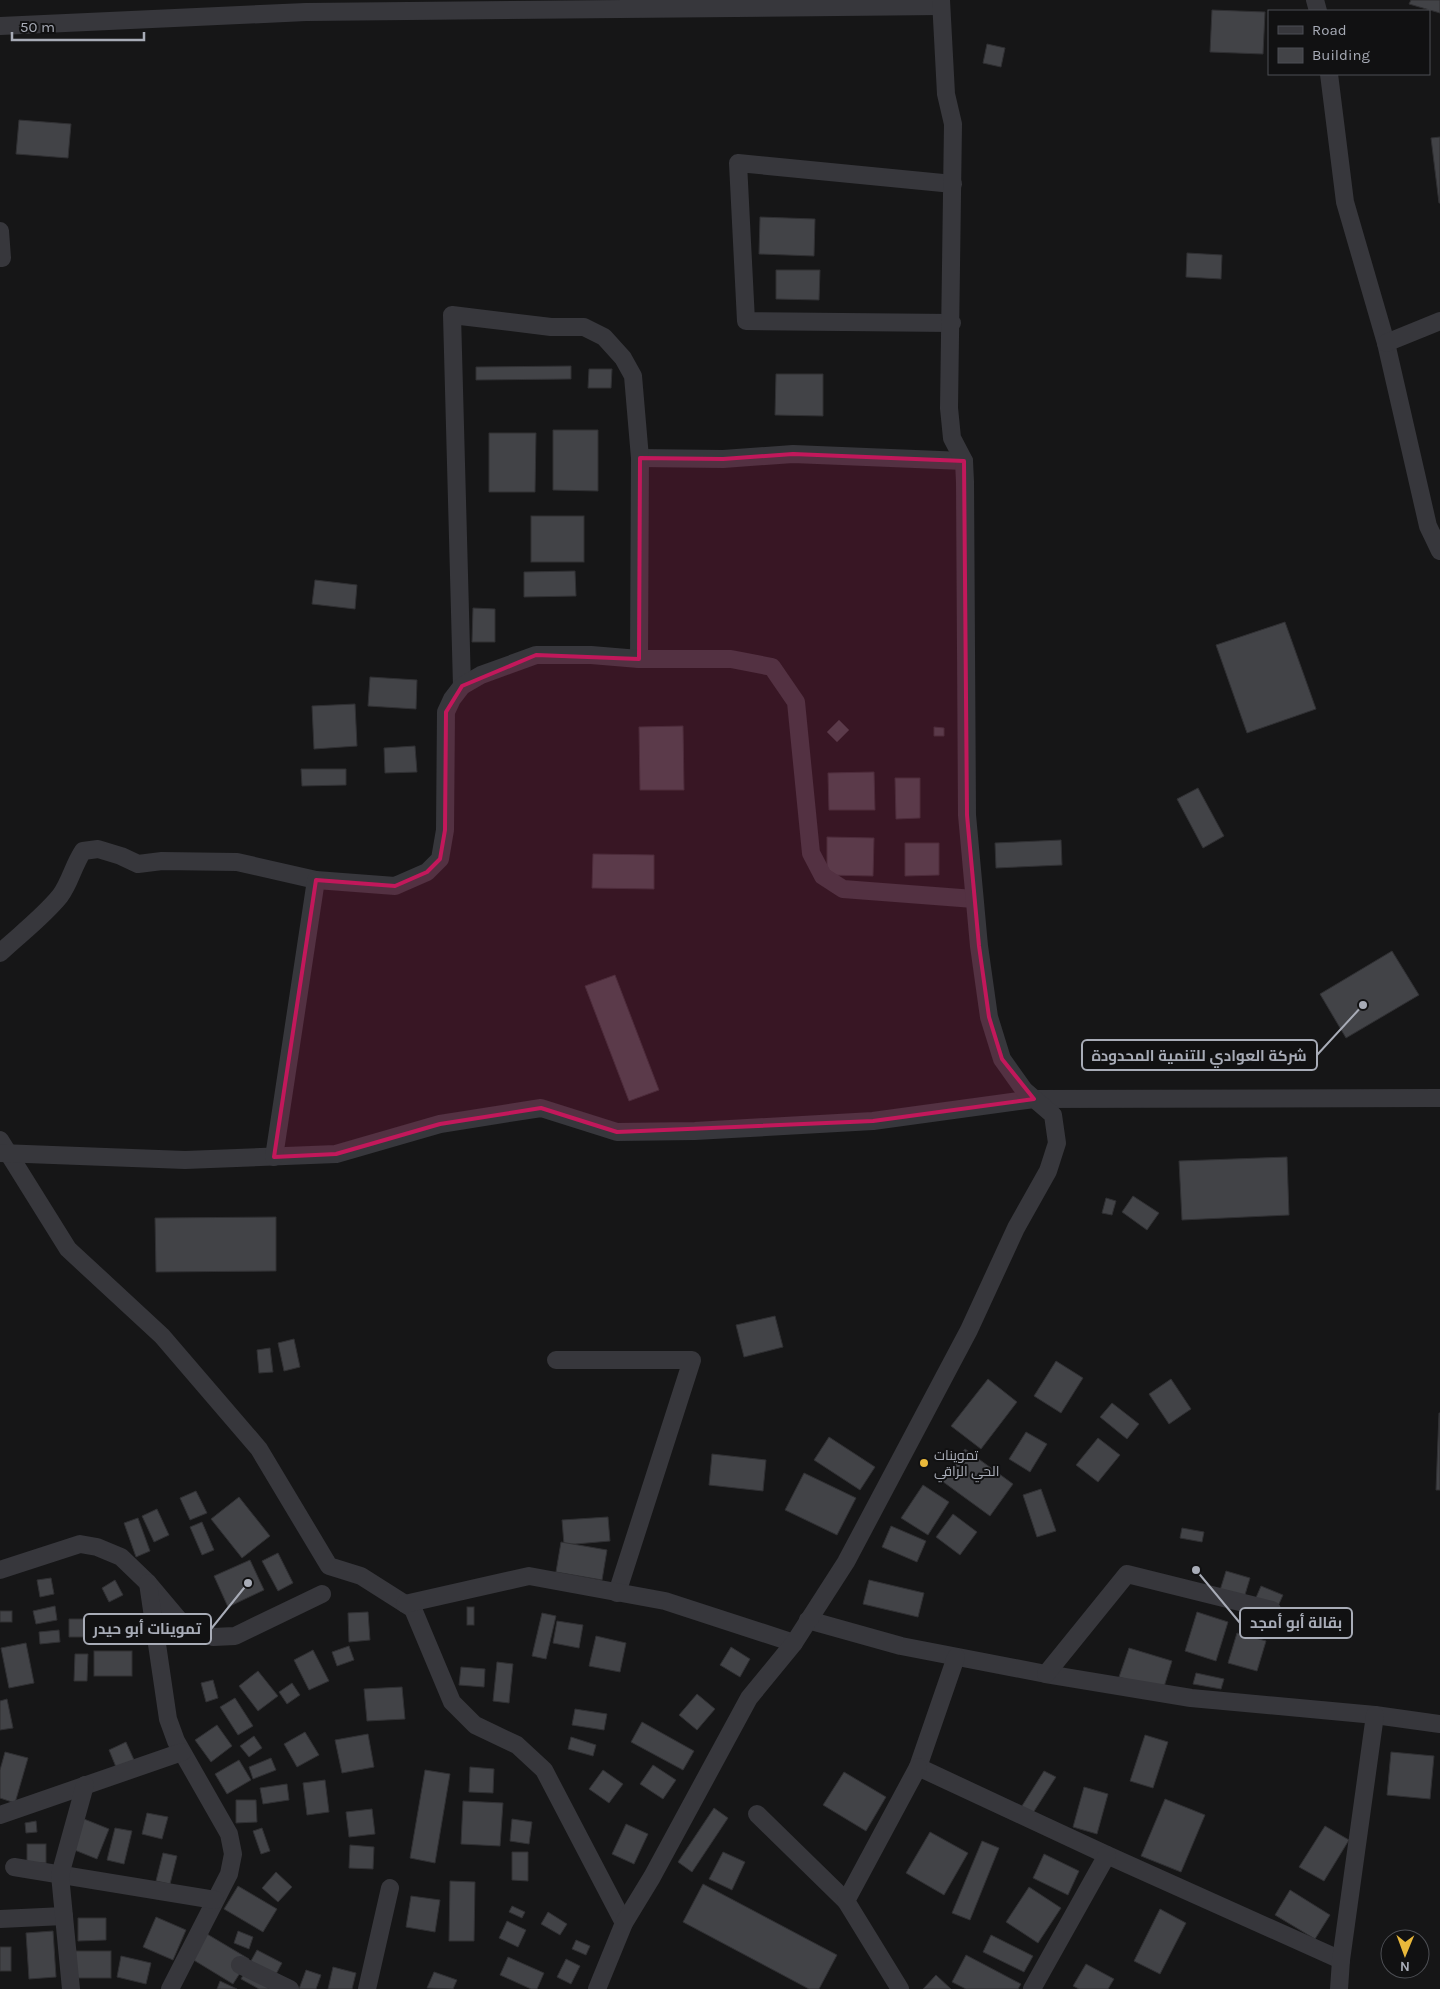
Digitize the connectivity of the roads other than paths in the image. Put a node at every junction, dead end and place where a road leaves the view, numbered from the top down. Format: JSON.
{"nodes":[{"id":1,"x":941,"y":3,"type":"edge"},
{"id":2,"x":0,"y":26,"type":"edge"},
{"id":3,"x":1329,"y":75,"type":"edge"},
{"id":4,"x":952,"y":184,"type":"junction"},
{"id":5,"x":0,"y":231,"type":"edge"},
{"id":6,"x":0,"y":258,"type":"edge"},
{"id":7,"x":1440,"y":321,"type":"edge"},
{"id":8,"x":952,"y":323,"type":"junction"},
{"id":9,"x":1386,"y":343,"type":"junction"},
{"id":10,"x":640,"y":458,"type":"junction"},
{"id":11,"x":964,"y":461,"type":"junction"},
{"id":12,"x":1434,"y":524,"type":"edge"},
{"id":13,"x":1440,"y":551,"type":"edge"},
{"id":14,"x":639,"y":660,"type":"junction"},
{"id":15,"x":462,"y":686,"type":"junction"},
{"id":16,"x":316,"y":880,"type":"junction"},
{"id":17,"x":974,"y":899,"type":"junction"},
{"id":18,"x":0,"y":953,"type":"edge"},
{"id":19,"x":1440,"y":1098,"type":"edge"},
{"id":20,"x":1034,"y":1099,"type":"junction"},
{"id":21,"x":3,"y":1149,"type":"edge"},
{"id":22,"x":274,"y":1157,"type":"junction"},
{"id":23,"x":556,"y":1360,"type":"dead end"},
{"id":24,"x":0,"y":1570,"type":"edge"},
{"id":25,"x":148,"y":1583,"type":"junction"},
{"id":26,"x":617,"y":1592,"type":"junction"},
{"id":27,"x":322,"y":1594,"type":"dead end"},
{"id":28,"x":405,"y":1604,"type":"junction"},
{"id":29,"x":1272,"y":1610,"type":"dead end"},
{"id":30,"x":808,"y":1620,"type":"junction"},
{"id":31,"x":794,"y":1644,"type":"junction"},
{"id":32,"x":956,"y":1656,"type":"junction"},
{"id":33,"x":1046,"y":1674,"type":"junction"},
{"id":34,"x":1376,"y":1715,"type":"junction"},
{"id":35,"x":1440,"y":1724,"type":"edge"},
{"id":36,"x":182,"y":1752,"type":"junction"},
{"id":37,"x":918,"y":1767,"type":"junction"},
{"id":38,"x":85,"y":1785,"type":"junction"},
{"id":39,"x":757,"y":1814,"type":"dead end"},
{"id":40,"x":0,"y":1815,"type":"edge"},
{"id":41,"x":1107,"y":1855,"type":"junction"},
{"id":42,"x":14,"y":1867,"type":"dead end"},
{"id":43,"x":60,"y":1875,"type":"junction"},
{"id":44,"x":390,"y":1888,"type":"dead end"},
{"id":45,"x":215,"y":1900,"type":"junction"},
{"id":46,"x":846,"y":1902,"type":"junction"},
{"id":47,"x":64,"y":1916,"type":"junction"},
{"id":48,"x":0,"y":1919,"type":"edge"},
{"id":49,"x":624,"y":1923,"type":"junction"},
{"id":50,"x":1341,"y":1960,"type":"junction"},
{"id":51,"x":240,"y":1966,"type":"dead end"},
{"id":52,"x":72,"y":1989,"type":"edge"},
{"id":53,"x":170,"y":1989,"type":"edge"},
{"id":54,"x":290,"y":1989,"type":"edge"},
{"id":55,"x":367,"y":1989,"type":"edge"},
{"id":56,"x":597,"y":1989,"type":"edge"},
{"id":57,"x":900,"y":1989,"type":"edge"},
{"id":58,"x":1032,"y":1989,"type":"edge"},
{"id":59,"x":1339,"y":1989,"type":"edge"}],
"edges":[{"from":1,"to":2,"type":"street"},
{"from":1,"to":4,"type":"street"},
{"from":3,"to":9,"type":"street"},
{"from":4,"to":8,"type":"street"},
{"from":4,"to":8,"type":"street"},
{"from":5,"to":6,"type":"street"},
{"from":7,"to":9,"type":"street"},
{"from":8,"to":11,"type":"street"},
{"from":9,"to":12,"type":"street"},
{"from":10,"to":11,"type":"street"},
{"from":10,"to":14,"type":"street"},
{"from":10,"to":15,"type":"street"},
{"from":11,"to":17,"type":"street"},
{"from":12,"to":13,"type":"street"},
{"from":14,"to":15,"type":"street"},
{"from":14,"to":17,"type":"street"},
{"from":15,"to":16,"type":"street"},
{"from":16,"to":18,"type":"street"},
{"from":16,"to":22,"type":"street"},
{"from":17,"to":20,"type":"street"},
{"from":19,"to":20,"type":"street"},
{"from":20,"to":22,"type":"street"},
{"from":20,"to":30,"type":"street"},
{"from":21,"to":22,"type":"street"},
{"from":21,"to":28,"type":"street"},
{"from":23,"to":26,"type":"street"},
{"from":24,"to":25,"type":"street"},
{"from":25,"to":27,"type":"street"},
{"from":25,"to":36,"type":"street"},
{"from":26,"to":28,"type":"street"},
{"from":26,"to":31,"type":"street"},
{"from":28,"to":49,"type":"street"},
{"from":29,"to":33,"type":"street"},
{"from":30,"to":31,"type":"street"},
{"from":30,"to":32,"type":"street"},
{"from":31,"to":49,"type":"street"},
{"from":32,"to":33,"type":"street"},
{"from":32,"to":37,"type":"street"},
{"from":33,"to":34,"type":"street"},
{"from":34,"to":35,"type":"street"},
{"from":34,"to":50,"type":"street"},
{"from":36,"to":38,"type":"street"},
{"from":36,"to":45,"type":"street"},
{"from":37,"to":41,"type":"street"},
{"from":37,"to":46,"type":"street"},
{"from":38,"to":40,"type":"street"},
{"from":38,"to":43,"type":"street"},
{"from":39,"to":46,"type":"street"},
{"from":41,"to":50,"type":"street"},
{"from":41,"to":58,"type":"street"},
{"from":42,"to":43,"type":"street"},
{"from":43,"to":45,"type":"street"},
{"from":43,"to":47,"type":"street"},
{"from":44,"to":55,"type":"street"},
{"from":45,"to":53,"type":"street"},
{"from":46,"to":57,"type":"street"},
{"from":47,"to":48,"type":"street"},
{"from":47,"to":52,"type":"street"},
{"from":49,"to":56,"type":"street"},
{"from":50,"to":59,"type":"street"},
{"from":51,"to":54,"type":"street"}]}
